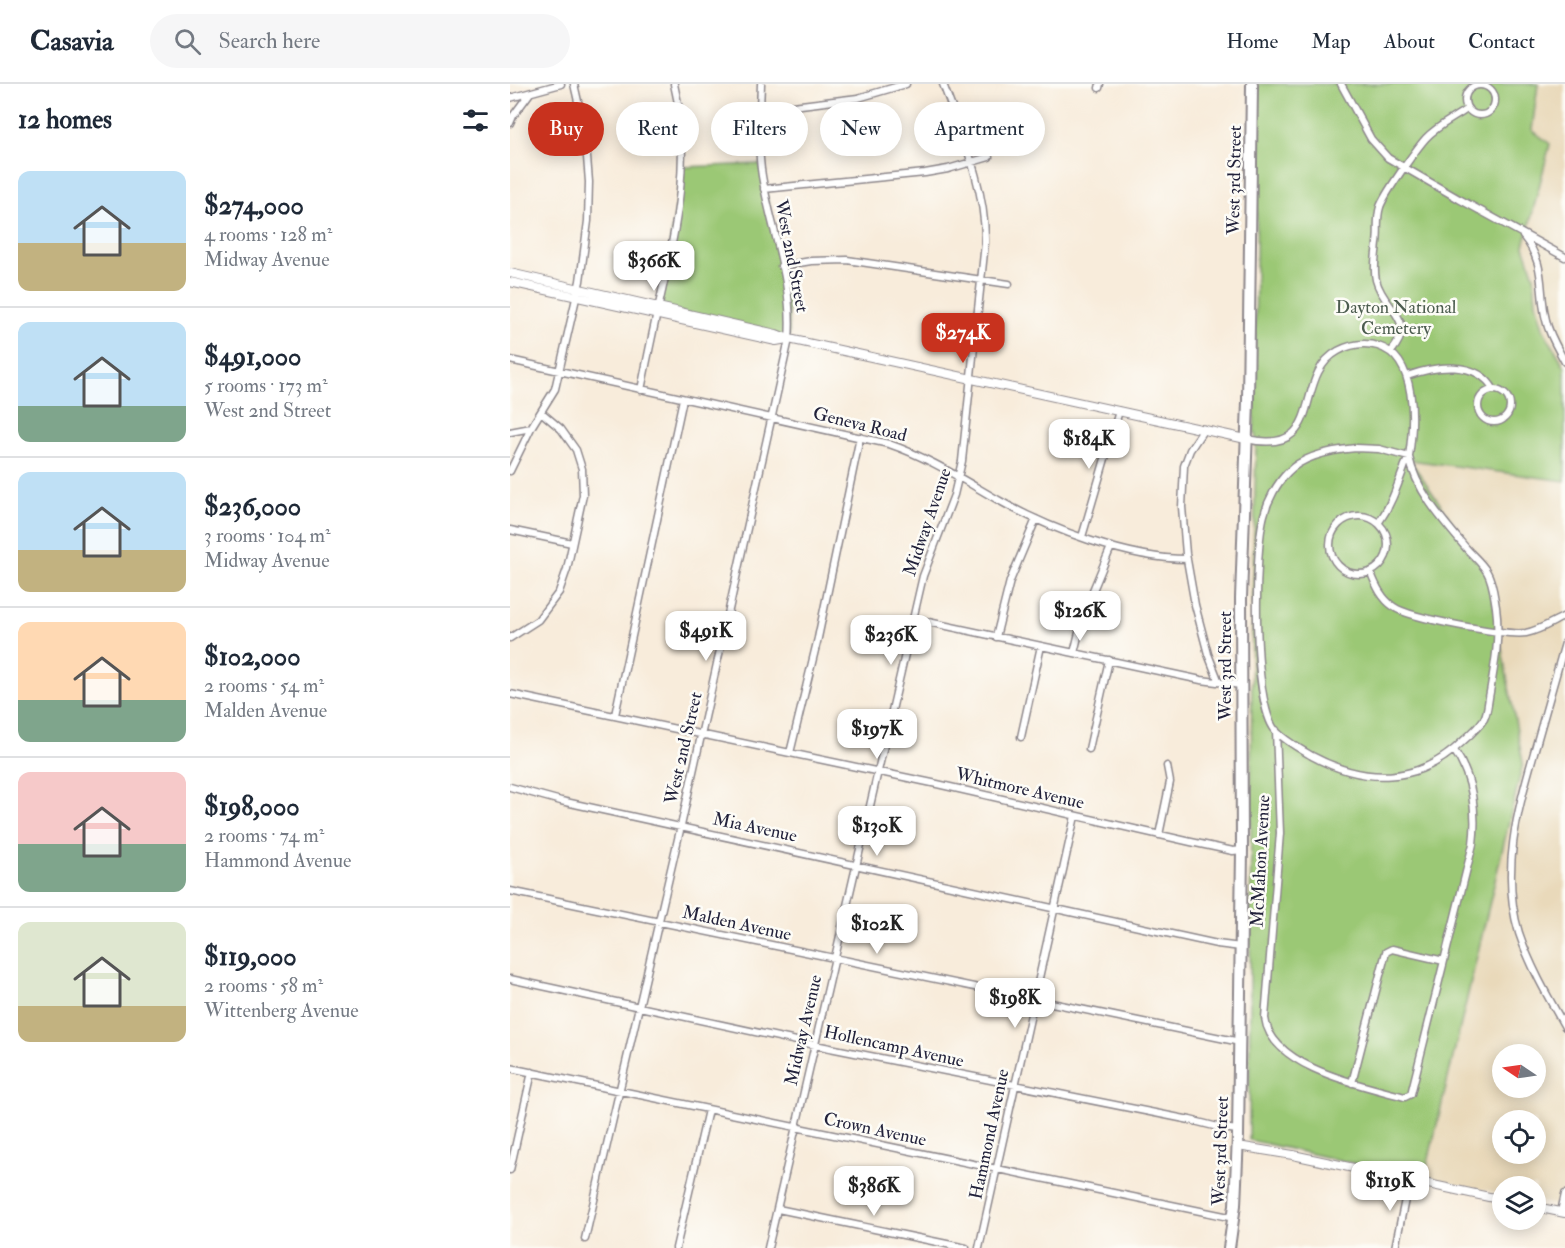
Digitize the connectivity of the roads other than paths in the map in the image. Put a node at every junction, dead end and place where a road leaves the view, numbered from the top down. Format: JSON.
{"nodes":[{"id":1,"x":561,"y":84,"type":"edge"},
{"id":2,"x":574,"y":84,"type":"edge"},
{"id":3,"x":674,"y":84,"type":"edge"},
{"id":4,"x":761,"y":84,"type":"edge"},
{"id":5,"x":906,"y":84,"type":"edge"},
{"id":6,"x":943,"y":84,"type":"edge"},
{"id":7,"x":1252,"y":84,"type":"edge"},
{"id":8,"x":1341,"y":84,"type":"edge"},
{"id":9,"x":530,"y":93,"type":"junction"},
{"id":10,"x":510,"y":98,"type":"edge"},
{"id":11,"x":760,"y":102,"type":"edge"},
{"id":12,"x":808,"y":104,"type":"edge"},
{"id":13,"x":1467,"y":109,"type":"junction"},
{"id":14,"x":510,"y":123,"type":"edge"},
{"id":15,"x":759,"y":156,"type":"edge"},
{"id":16,"x":989,"y":157,"type":"dead end"},
{"id":17,"x":971,"y":162,"type":"junction"},
{"id":18,"x":1405,"y":169,"type":"junction"},
{"id":19,"x":764,"y":189,"type":"junction"},
{"id":20,"x":1521,"y":233,"type":"junction"},
{"id":21,"x":1565,"y":257,"type":"edge"},
{"id":22,"x":781,"y":266,"type":"junction"},
{"id":23,"x":510,"y":273,"type":"edge"},
{"id":24,"x":981,"y":281,"type":"junction"},
{"id":25,"x":510,"y":282,"type":"edge"},
{"id":26,"x":1009,"y":284,"type":"dead end"},
{"id":27,"x":579,"y":288,"type":"junction"},
{"id":28,"x":576,"y":297,"type":"junction"},
{"id":29,"x":658,"y":311,"type":"junction"},
{"id":30,"x":789,"y":339,"type":"junction"},
{"id":31,"x":1391,"y":352,"type":"junction"},
{"id":32,"x":510,"y":360,"type":"edge"},
{"id":33,"x":1565,"y":362,"type":"edge"},
{"id":34,"x":559,"y":371,"type":"junction"},
{"id":35,"x":1407,"y":376,"type":"junction"},
{"id":36,"x":972,"y":379,"type":"junction"},
{"id":37,"x":641,"y":390,"type":"junction"},
{"id":38,"x":1494,"y":390,"type":"junction"},
{"id":39,"x":683,"y":399,"type":"junction"},
{"id":40,"x":1119,"y":411,"type":"junction"},
{"id":41,"x":541,"y":412,"type":"junction"},
{"id":42,"x":772,"y":417,"type":"junction"},
{"id":43,"x":531,"y":428,"type":"junction"},
{"id":44,"x":1204,"y":429,"type":"junction"},
{"id":45,"x":510,"y":432,"type":"edge"},
{"id":46,"x":860,"y":437,"type":"junction"},
{"id":47,"x":1246,"y":439,"type":"junction"},
{"id":48,"x":1409,"y":457,"type":"junction"},
{"id":49,"x":510,"y":471,"type":"edge"},
{"id":50,"x":959,"y":476,"type":"junction"},
{"id":51,"x":1036,"y":519,"type":"junction"},
{"id":52,"x":1379,"y":522,"type":"junction"},
{"id":53,"x":510,"y":530,"type":"edge"},
{"id":54,"x":1082,"y":537,"type":"junction"},
{"id":55,"x":572,"y":543,"type":"junction"},
{"id":56,"x":1111,"y":547,"type":"junction"},
{"id":57,"x":1187,"y":560,"type":"junction"},
{"id":58,"x":1371,"y":573,"type":"junction"},
{"id":59,"x":1565,"y":616,"type":"edge"},
{"id":60,"x":914,"y":619,"type":"junction"},
{"id":61,"x":1498,"y":632,"type":"junction"},
{"id":62,"x":996,"y":637,"type":"junction"},
{"id":63,"x":510,"y":638,"type":"edge"},
{"id":64,"x":1565,"y":643,"type":"edge"},
{"id":65,"x":1041,"y":646,"type":"junction"},
{"id":66,"x":1074,"y":653,"type":"junction"},
{"id":67,"x":1109,"y":660,"type":"junction"},
{"id":68,"x":1219,"y":682,"type":"junction"},
{"id":69,"x":1241,"y":686,"type":"junction"},
{"id":70,"x":510,"y":694,"type":"edge"},
{"id":71,"x":615,"y":715,"type":"junction"},
{"id":72,"x":1276,"y":730,"type":"junction"},
{"id":73,"x":702,"y":734,"type":"junction"},
{"id":74,"x":1021,"y":736,"type":"dead end"},
{"id":75,"x":1089,"y":749,"type":"dead end"},
{"id":76,"x":1454,"y":750,"type":"junction"},
{"id":77,"x":790,"y":753,"type":"junction"},
{"id":78,"x":1167,"y":766,"type":"dead end"},
{"id":79,"x":879,"y":772,"type":"junction"},
{"id":80,"x":510,"y":787,"type":"edge"},
{"id":81,"x":1075,"y":816,"type":"junction"},
{"id":82,"x":681,"y":826,"type":"junction"},
{"id":83,"x":1159,"y":835,"type":"junction"},
{"id":84,"x":1242,"y":850,"type":"junction"},
{"id":85,"x":857,"y":865,"type":"junction"},
{"id":86,"x":510,"y":891,"type":"edge"},
{"id":87,"x":1054,"y":908,"type":"junction"},
{"id":88,"x":660,"y":922,"type":"junction"},
{"id":89,"x":1241,"y":947,"type":"junction"},
{"id":90,"x":835,"y":958,"type":"junction"},
{"id":91,"x":1444,"y":961,"type":"junction"},
{"id":92,"x":510,"y":979,"type":"edge"},
{"id":93,"x":1034,"y":1000,"type":"junction"},
{"id":94,"x":639,"y":1006,"type":"junction"},
{"id":95,"x":1565,"y":1027,"type":"edge"},
{"id":96,"x":1240,"y":1042,"type":"junction"},
{"id":97,"x":815,"y":1045,"type":"junction"},
{"id":98,"x":510,"y":1068,"type":"edge"},
{"id":99,"x":532,"y":1072,"type":"junction"},
{"id":100,"x":1352,"y":1083,"type":"junction"},
{"id":101,"x":1015,"y":1086,"type":"junction"},
{"id":102,"x":621,"y":1090,"type":"junction"},
{"id":103,"x":708,"y":1110,"type":"junction"},
{"id":104,"x":796,"y":1128,"type":"junction"},
{"id":105,"x":1238,"y":1130,"type":"junction"},
{"id":106,"x":1238,"y":1146,"type":"junction"},
{"id":107,"x":510,"y":1170,"type":"edge"},
{"id":108,"x":997,"y":1170,"type":"junction"},
{"id":109,"x":1409,"y":1180,"type":"junction"},
{"id":110,"x":1565,"y":1194,"type":"edge"},
{"id":111,"x":1492,"y":1198,"type":"edge"},
{"id":112,"x":778,"y":1209,"type":"junction"},
{"id":113,"x":1546,"y":1209,"type":"edge"},
{"id":114,"x":1563,"y":1213,"type":"edge"},
{"id":115,"x":1234,"y":1218,"type":"junction"},
{"id":116,"x":585,"y":1239,"type":"dead end"},
{"id":117,"x":676,"y":1248,"type":"edge"},
{"id":118,"x":768,"y":1248,"type":"edge"},
{"id":119,"x":966,"y":1248,"type":"edge"},
{"id":120,"x":980,"y":1248,"type":"edge"},
{"id":121,"x":1230,"y":1248,"type":"edge"},
{"id":122,"x":1395,"y":1248,"type":"edge"}],
"edges":[{"from":1,"to":9,"type":"street"},
{"from":2,"to":27,"type":"street"},
{"from":3,"to":29,"type":"street"},
{"from":4,"to":11,"type":"street","name":"West 2nd Street"},
{"from":5,"to":12,"type":"street"},
{"from":6,"to":17,"type":"street","name":"Midway Avenue"},
{"from":7,"to":47,"type":"main road","name":"West 3rd Street"},
{"from":8,"to":18,"type":"street"},
{"from":9,"to":10,"type":"street"},
{"from":9,"to":14,"type":"street"},
{"from":13,"to":13,"type":"street"},
{"from":13,"to":18,"type":"street"},
{"from":15,"to":19,"type":"street","name":"West 2nd Street"},
{"from":16,"to":17,"type":"street"},
{"from":17,"to":19,"type":"street"},
{"from":17,"to":24,"type":"street","name":"Midway Avenue"},
{"from":18,"to":20,"type":"street"},
{"from":18,"to":31,"type":"street"},
{"from":19,"to":22,"type":"street","name":"West 2nd Street"},
{"from":20,"to":21,"type":"street"},
{"from":20,"to":33,"type":"street"},
{"from":22,"to":24,"type":"street"},
{"from":22,"to":30,"type":"street","name":"West 2nd Street"},
{"from":23,"to":27,"type":"street"},
{"from":24,"to":26,"type":"street"},
{"from":24,"to":36,"type":"street","name":"Midway Avenue"},
{"from":25,"to":28,"type":"street"},
{"from":27,"to":28,"type":"street"},
{"from":27,"to":29,"type":"street"},
{"from":28,"to":29,"type":"street"},
{"from":28,"to":34,"type":"street"},
{"from":29,"to":30,"type":"street"},
{"from":29,"to":37,"type":"street"},
{"from":30,"to":36,"type":"street"},
{"from":30,"to":42,"type":"street","name":"West 2nd Street"},
{"from":31,"to":35,"type":"street"},
{"from":31,"to":47,"type":"street"},
{"from":32,"to":34,"type":"street","name":"Geneva Road"},
{"from":34,"to":37,"type":"street","name":"Geneva Road"},
{"from":34,"to":41,"type":"street"},
{"from":35,"to":38,"type":"street"},
{"from":35,"to":48,"type":"street"},
{"from":36,"to":40,"type":"street"},
{"from":36,"to":50,"type":"street","name":"Midway Avenue"},
{"from":37,"to":39,"type":"street","name":"Geneva Road"},
{"from":38,"to":38,"type":"street"},
{"from":39,"to":42,"type":"street","name":"Geneva Road"},
{"from":39,"to":71,"type":"street"},
{"from":40,"to":44,"type":"street"},
{"from":40,"to":54,"type":"street"},
{"from":41,"to":43,"type":"street"},
{"from":41,"to":55,"type":"street"},
{"from":42,"to":46,"type":"street","name":"Geneva Road"},
{"from":42,"to":73,"type":"street","name":"West 2nd Street"},
{"from":43,"to":45,"type":"street"},
{"from":43,"to":49,"type":"street"},
{"from":44,"to":47,"type":"street"},
{"from":44,"to":57,"type":"street"},
{"from":46,"to":50,"type":"street","name":"Geneva Road"},
{"from":46,"to":77,"type":"street"},
{"from":47,"to":69,"type":"main road","name":"West 3rd Street"},
{"from":48,"to":52,"type":"street"},
{"from":48,"to":61,"type":"street"},
{"from":48,"to":72,"type":"street","name":"McMahon Avenue"},
{"from":50,"to":51,"type":"street","name":"Geneva Road"},
{"from":50,"to":60,"type":"street","name":"Midway Avenue"},
{"from":51,"to":54,"type":"street","name":"Geneva Road"},
{"from":51,"to":62,"type":"street"},
{"from":52,"to":58,"type":"street"},
{"from":52,"to":58,"type":"street"},
{"from":53,"to":55,"type":"street"},
{"from":54,"to":56,"type":"street","name":"Geneva Road"},
{"from":55,"to":63,"type":"street"},
{"from":56,"to":57,"type":"street","name":"Geneva Road"},
{"from":56,"to":66,"type":"street"},
{"from":57,"to":68,"type":"street"},
{"from":58,"to":61,"type":"street"},
{"from":59,"to":61,"type":"street"},
{"from":60,"to":62,"type":"street"},
{"from":60,"to":79,"type":"street","name":"Midway Avenue"},
{"from":61,"to":76,"type":"street"},
{"from":62,"to":65,"type":"street"},
{"from":64,"to":95,"type":"street"},
{"from":65,"to":66,"type":"street"},
{"from":65,"to":74,"type":"street"},
{"from":66,"to":67,"type":"street"},
{"from":67,"to":68,"type":"street"},
{"from":67,"to":75,"type":"street"},
{"from":68,"to":69,"type":"street"},
{"from":69,"to":84,"type":"main road","name":"West 3rd Street"},
{"from":70,"to":71,"type":"street","name":"Whitmore Avenue"},
{"from":71,"to":73,"type":"street","name":"Whitmore Avenue"},
{"from":72,"to":76,"type":"street"},
{"from":72,"to":100,"type":"street","name":"McMahon Avenue"},
{"from":73,"to":77,"type":"street","name":"Whitmore Avenue"},
{"from":73,"to":82,"type":"street","name":"West 2nd Street"},
{"from":76,"to":91,"type":"street"},
{"from":77,"to":79,"type":"street","name":"Whitmore Avenue"},
{"from":78,"to":83,"type":"street"},
{"from":79,"to":81,"type":"street","name":"Whitmore Avenue"},
{"from":79,"to":85,"type":"street","name":"Midway Avenue"},
{"from":80,"to":82,"type":"street","name":"Mia Avenue"},
{"from":81,"to":83,"type":"street","name":"Whitmore Avenue"},
{"from":81,"to":87,"type":"street","name":"Hammond Avenue"},
{"from":82,"to":85,"type":"street","name":"Mia Avenue"},
{"from":82,"to":88,"type":"street","name":"West 2nd Street"},
{"from":83,"to":84,"type":"street","name":"Whitmore Avenue"},
{"from":84,"to":89,"type":"main road","name":"West 3rd Street"},
{"from":85,"to":87,"type":"street","name":"Mia Avenue"},
{"from":85,"to":90,"type":"street","name":"Midway Avenue"},
{"from":86,"to":88,"type":"street","name":"Malden Avenue"},
{"from":87,"to":89,"type":"street","name":"Mia Avenue"},
{"from":87,"to":93,"type":"street","name":"Hammond Avenue"},
{"from":88,"to":90,"type":"street","name":"Malden Avenue"},
{"from":88,"to":94,"type":"street","name":"West 2nd Street"},
{"from":89,"to":96,"type":"main road","name":"West 3rd Street"},
{"from":90,"to":93,"type":"street","name":"Malden Avenue"},
{"from":90,"to":97,"type":"street","name":"Midway Avenue"},
{"from":91,"to":100,"type":"street"},
{"from":91,"to":100,"type":"street"},
{"from":92,"to":94,"type":"street","name":"Hollencamp Avenue"},
{"from":93,"to":96,"type":"street","name":"Malden Avenue"},
{"from":93,"to":101,"type":"street","name":"Hammond Avenue"},
{"from":94,"to":97,"type":"street","name":"Hollencamp Avenue"},
{"from":94,"to":102,"type":"street","name":"West 2nd Street"},
{"from":96,"to":105,"type":"main road","name":"West 3rd Street"},
{"from":97,"to":101,"type":"street","name":"Hollencamp Avenue"},
{"from":97,"to":104,"type":"street","name":"Midway Avenue"},
{"from":98,"to":99,"type":"street","name":"Crown Avenue"},
{"from":99,"to":102,"type":"street","name":"Crown Avenue"},
{"from":99,"to":107,"type":"street"},
{"from":101,"to":105,"type":"street","name":"Hollencamp Avenue"},
{"from":101,"to":108,"type":"street","name":"Hammond Avenue"},
{"from":102,"to":103,"type":"street","name":"Crown Avenue"},
{"from":102,"to":116,"type":"street","name":"West 2nd Street"},
{"from":103,"to":104,"type":"street","name":"Crown Avenue"},
{"from":103,"to":117,"type":"street"},
{"from":104,"to":108,"type":"street","name":"Crown Avenue"},
{"from":104,"to":112,"type":"street","name":"Midway Avenue"},
{"from":105,"to":106,"type":"main road","name":"West 3rd Street"},
{"from":106,"to":109,"type":"street"},
{"from":106,"to":115,"type":"main road","name":"West 3rd Street"},
{"from":108,"to":115,"type":"street","name":"Crown Avenue"},
{"from":108,"to":120,"type":"street","name":"Hammond Avenue"},
{"from":109,"to":111,"type":"street"},
{"from":109,"to":122,"type":"street"},
{"from":110,"to":114,"type":"street"},
{"from":112,"to":118,"type":"street","name":"Midway Avenue"},
{"from":112,"to":119,"type":"street"},
{"from":113,"to":114,"type":"street"},
{"from":115,"to":121,"type":"main road","name":"West 3rd Street"}]}
